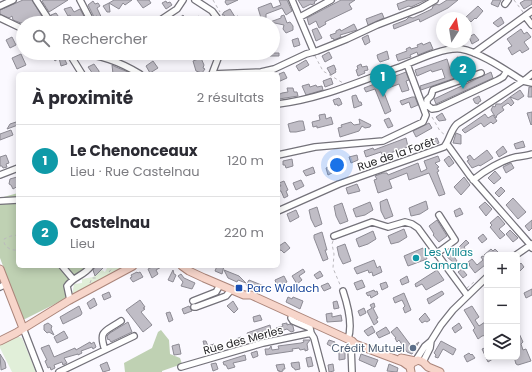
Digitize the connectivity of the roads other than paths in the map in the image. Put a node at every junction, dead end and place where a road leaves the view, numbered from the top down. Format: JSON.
{"nodes":[{"id":1,"x":13,"y":0,"type":"edge"},
{"id":2,"x":36,"y":0,"type":"edge"},
{"id":3,"x":80,"y":0,"type":"edge"},
{"id":4,"x":183,"y":0,"type":"edge"},
{"id":5,"x":195,"y":0,"type":"edge"},
{"id":6,"x":292,"y":0,"type":"edge"},
{"id":7,"x":331,"y":0,"type":"edge"},
{"id":8,"x":435,"y":0,"type":"edge"},
{"id":9,"x":0,"y":6,"type":"edge"},
{"id":10,"x":532,"y":11,"type":"edge"},
{"id":11,"x":524,"y":14,"type":"junction"},
{"id":12,"x":46,"y":16,"type":"edge"},
{"id":13,"x":88,"y":16,"type":"edge"},
{"id":14,"x":167,"y":16,"type":"edge"},
{"id":15,"x":216,"y":16,"type":"edge"},
{"id":16,"x":300,"y":17,"type":"junction"},
{"id":17,"x":0,"y":18,"type":"edge"},
{"id":18,"x":532,"y":25,"type":"edge"},
{"id":19,"x":16,"y":26,"type":"edge"},
{"id":20,"x":474,"y":53,"type":"junction"},
{"id":21,"x":315,"y":55,"type":"junction"},
{"id":22,"x":73,"y":60,"type":"edge"},
{"id":23,"x":114,"y":60,"type":"edge"},
{"id":24,"x":217,"y":60,"type":"edge"},
{"id":25,"x":407,"y":64,"type":"junction"},
{"id":26,"x":507,"y":71,"type":"junction"},
{"id":27,"x":81,"y":72,"type":"edge"},
{"id":28,"x":136,"y":72,"type":"edge"},
{"id":29,"x":213,"y":72,"type":"edge"},
{"id":30,"x":261,"y":72,"type":"edge"},
{"id":31,"x":481,"y":73,"type":"dead end"},
{"id":32,"x":532,"y":74,"type":"edge"},
{"id":33,"x":523,"y":81,"type":"junction"},
{"id":34,"x":532,"y":83,"type":"edge"},
{"id":35,"x":427,"y":100,"type":"junction"},
{"id":36,"x":421,"y":102,"type":"junction"},
{"id":37,"x":280,"y":104,"type":"edge"},
{"id":38,"x":447,"y":144,"type":"junction"},
{"id":39,"x":532,"y":154,"type":"edge"},
{"id":40,"x":280,"y":155,"type":"edge"},
{"id":41,"x":16,"y":169,"type":"edge"},
{"id":42,"x":0,"y":175,"type":"edge"},
{"id":43,"x":473,"y":180,"type":"junction"},
{"id":44,"x":16,"y":200,"type":"edge"},
{"id":45,"x":0,"y":201,"type":"edge"},
{"id":46,"x":280,"y":210,"type":"edge"},
{"id":47,"x":439,"y":215,"type":"dead end"},
{"id":48,"x":334,"y":236,"type":"road end"},
{"id":49,"x":531,"y":246,"type":"edge"},
{"id":50,"x":520,"y":253,"type":"edge"},
{"id":51,"x":436,"y":254,"type":"junction"},
{"id":52,"x":64,"y":268,"type":"edge"},
{"id":53,"x":90,"y":268,"type":"edge"},
{"id":54,"x":129,"y":268,"type":"edge"},
{"id":55,"x":184,"y":268,"type":"edge"},
{"id":56,"x":0,"y":269,"type":"edge"},
{"id":57,"x":72,"y":279,"type":"junction"},
{"id":58,"x":484,"y":281,"type":"edge"},
{"id":59,"x":220,"y":285,"type":"junction"},
{"id":60,"x":3,"y":286,"type":"edge"},
{"id":61,"x":230,"y":290,"type":"junction"},
{"id":62,"x":343,"y":292,"type":"road end"},
{"id":63,"x":467,"y":295,"type":"junction"},
{"id":64,"x":70,"y":300,"type":"junction"},
{"id":65,"x":292,"y":315,"type":"junction"},
{"id":66,"x":120,"y":321,"type":"dead end"},
{"id":67,"x":23,"y":328,"type":"junction"},
{"id":68,"x":311,"y":333,"type":"junction"},
{"id":69,"x":134,"y":336,"type":"dead end"},
{"id":70,"x":350,"y":340,"type":"junction"},
{"id":71,"x":0,"y":342,"type":"edge"},
{"id":72,"x":105,"y":350,"type":"junction"},
{"id":73,"x":181,"y":367,"type":"dead end"},
{"id":74,"x":416,"y":367,"type":"edge"},
{"id":75,"x":40,"y":372,"type":"edge"},
{"id":76,"x":59,"y":372,"type":"edge"},
{"id":77,"x":323,"y":372,"type":"edge"},
{"id":78,"x":352,"y":372,"type":"edge"},
{"id":79,"x":440,"y":372,"type":"edge"}],
"edges":[{"from":1,"to":9,"type":"street"},
{"from":2,"to":12,"type":"street"},
{"from":3,"to":13,"type":"street"},
{"from":4,"to":14,"type":"street"},
{"from":5,"to":15,"type":"street"},
{"from":6,"to":16,"type":"street"},
{"from":7,"to":16,"type":"street"},
{"from":8,"to":21,"type":"street"},
{"from":10,"to":11,"type":"street"},
{"from":11,"to":18,"type":"street"},
{"from":11,"to":20,"type":"street"},
{"from":16,"to":21,"type":"street"},
{"from":17,"to":19,"type":"street"},
{"from":20,"to":25,"type":"street"},
{"from":20,"to":26,"type":"street"},
{"from":21,"to":30,"type":"street"},
{"from":22,"to":27,"type":"street"},
{"from":23,"to":28,"type":"street"},
{"from":24,"to":29,"type":"street"},
{"from":25,"to":36,"type":"street"},
{"from":25,"to":37,"type":"street"},
{"from":26,"to":33,"type":"street"},
{"from":26,"to":35,"type":"street"},
{"from":31,"to":35,"type":"street"},
{"from":32,"to":33,"type":"street","name":"Rue de la Forêt"},
{"from":33,"to":34,"type":"street"},
{"from":33,"to":38,"type":"street","name":"Rue de la Forêt"},
{"from":35,"to":36,"type":"street"},
{"from":36,"to":40,"type":"street"},
{"from":38,"to":43,"type":"street"},
{"from":38,"to":46,"type":"street","name":"Rue de la Forêt"},
{"from":39,"to":43,"type":"street"},
{"from":41,"to":42,"type":"street"},
{"from":43,"to":49,"type":"street"},
{"from":44,"to":45,"type":"street"},
{"from":47,"to":51,"type":"street"},
{"from":48,"to":51,"type":"street"},
{"from":49,"to":50,"type":"street"},
{"from":51,"to":63,"type":"street"},
{"from":52,"to":57,"type":"street"},
{"from":53,"to":57,"type":"street"},
{"from":54,"to":64,"type":"main road"},
{"from":55,"to":59,"type":"main road"},
{"from":56,"to":60,"type":"main road"},
{"from":57,"to":64,"type":"street"},
{"from":58,"to":63,"type":"street"},
{"from":59,"to":61,"type":"main road"},
{"from":59,"to":61,"type":"street"},
{"from":60,"to":67,"type":"main road"},
{"from":61,"to":65,"type":"main road"},
{"from":62,"to":70,"type":"street"},
{"from":63,"to":74,"type":"street"},
{"from":64,"to":67,"type":"main road"},
{"from":65,"to":68,"type":"street"},
{"from":65,"to":70,"type":"main road"},
{"from":66,"to":72,"type":"street"},
{"from":67,"to":71,"type":"main road"},
{"from":67,"to":75,"type":"street"},
{"from":68,"to":73,"type":"street","name":"Rue des Merles"},
{"from":68,"to":77,"type":"street"},
{"from":69,"to":72,"type":"street"},
{"from":70,"to":74,"type":"main road"},
{"from":70,"to":78,"type":"street"},
{"from":72,"to":76,"type":"street"},
{"from":74,"to":79,"type":"main road"}]}
